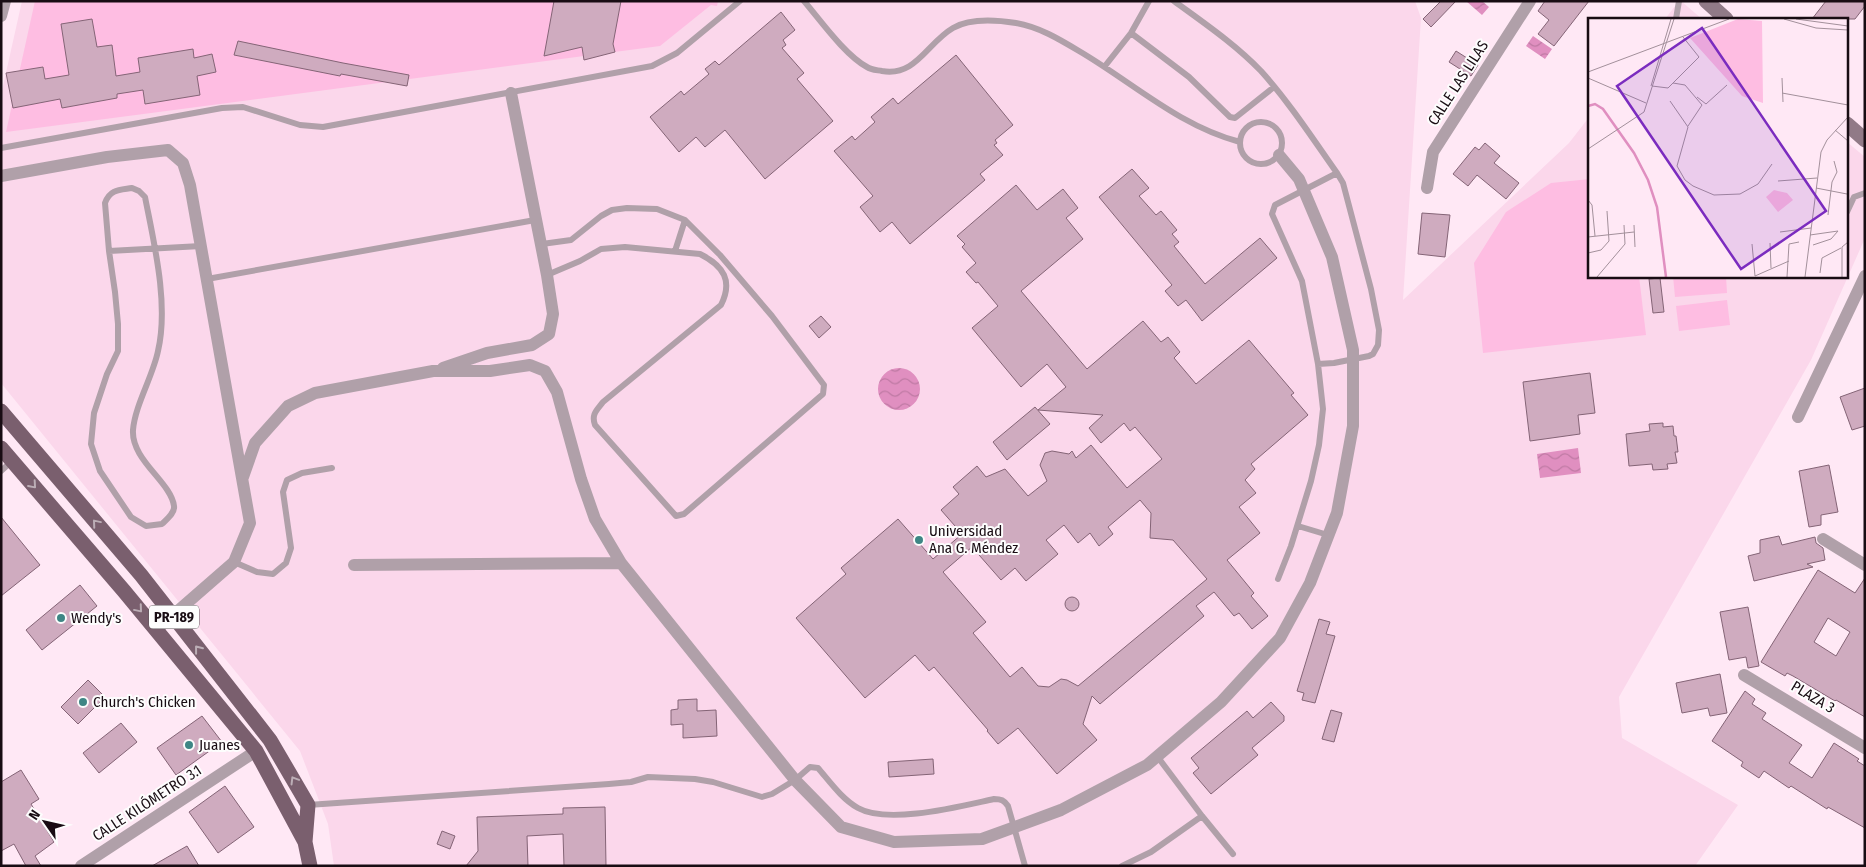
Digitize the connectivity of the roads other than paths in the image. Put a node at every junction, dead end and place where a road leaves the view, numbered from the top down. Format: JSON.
{"nodes":[{"id":1,"x":4,"y":1,"type":"edge"},
{"id":2,"x":740,"y":1,"type":"edge"},
{"id":3,"x":804,"y":1,"type":"edge"},
{"id":4,"x":1150,"y":1,"type":"edge"},
{"id":5,"x":1174,"y":1,"type":"edge"},
{"id":6,"x":1530,"y":1,"type":"edge"},
{"id":7,"x":1679,"y":1,"type":"edge"},
{"id":8,"x":1706,"y":1,"type":"edge"},
{"id":9,"x":1,"y":16,"type":"edge"},
{"id":10,"x":1676,"y":18,"type":"edge"},
{"id":11,"x":1725,"y":18,"type":"edge"},
{"id":12,"x":1131,"y":32,"type":"junction"},
{"id":13,"x":1105,"y":66,"type":"junction"},
{"id":14,"x":1274,"y":87,"type":"junction"},
{"id":15,"x":511,"y":93,"type":"junction"},
{"id":16,"x":1848,"y":125,"type":"edge"},
{"id":17,"x":1865,"y":140,"type":"edge"},
{"id":18,"x":1240,"y":142,"type":"junction"},
{"id":19,"x":1,"y":148,"type":"edge"},
{"id":20,"x":1279,"y":155,"type":"junction"},
{"id":21,"x":1337,"y":173,"type":"junction"},
{"id":22,"x":1,"y":176,"type":"edge"},
{"id":23,"x":1427,"y":188,"type":"dead end"},
{"id":24,"x":1304,"y":191,"type":"junction"},
{"id":25,"x":1865,"y":193,"type":"edge"},
{"id":26,"x":1848,"y":210,"type":"edge"},
{"id":27,"x":535,"y":220,"type":"junction"},
{"id":28,"x":685,"y":220,"type":"junction"},
{"id":29,"x":542,"y":244,"type":"junction"},
{"id":30,"x":201,"y":246,"type":"junction"},
{"id":31,"x":155,"y":248,"type":"junction"},
{"id":32,"x":109,"y":251,"type":"junction"},
{"id":33,"x":675,"y":251,"type":"junction"},
{"id":34,"x":547,"y":275,"type":"junction"},
{"id":35,"x":1865,"y":276,"type":"edge"},
{"id":36,"x":207,"y":279,"type":"junction"},
{"id":37,"x":1354,"y":359,"type":"junction"},
{"id":38,"x":1318,"y":364,"type":"junction"},
{"id":39,"x":434,"y":371,"type":"junction"},
{"id":40,"x":1,"y":411,"type":"edge"},
{"id":41,"x":1798,"y":417,"type":"dead end"},
{"id":42,"x":1,"y":448,"type":"edge"},
{"id":43,"x":7,"y":466,"type":"edge"},
{"id":44,"x":332,"y":468,"type":"dead end"},
{"id":45,"x":243,"y":479,"type":"junction"},
{"id":46,"x":1298,"y":526,"type":"junction"},
{"id":47,"x":1328,"y":536,"type":"junction"},
{"id":48,"x":1823,"y":539,"type":"dead end"},
{"id":49,"x":234,"y":562,"type":"junction"},
{"id":50,"x":621,"y":563,"type":"junction"},
{"id":51,"x":354,"y":565,"type":"dead end"},
{"id":52,"x":1865,"y":565,"type":"edge"},
{"id":53,"x":1278,"y":579,"type":"dead end"},
{"id":54,"x":173,"y":616,"type":"junction"},
{"id":55,"x":156,"y":630,"type":"junction"},
{"id":56,"x":1744,"y":675,"type":"dead end"},
{"id":57,"x":1865,"y":748,"type":"edge"},
{"id":58,"x":256,"y":751,"type":"junction"},
{"id":59,"x":1157,"y":756,"type":"junction"},
{"id":60,"x":795,"y":780,"type":"junction"},
{"id":61,"x":308,"y":805,"type":"junction"},
{"id":62,"x":1202,"y":816,"type":"junction"},
{"id":63,"x":1015,"y":827,"type":"junction"},
{"id":64,"x":305,"y":842,"type":"junction"},
{"id":65,"x":1232,"y":854,"type":"dead end"},
{"id":66,"x":81,"y":866,"type":"edge"},
{"id":67,"x":310,"y":866,"type":"edge"},
{"id":68,"x":1025,"y":866,"type":"edge"},
{"id":69,"x":1122,"y":866,"type":"edge"}],
"edges":[{"from":1,"to":9,"type":"street"},
{"from":2,"to":15,"type":"lane"},
{"from":3,"to":13,"type":"lane"},
{"from":4,"to":12,"type":"lane"},
{"from":5,"to":14,"type":"lane"},
{"from":6,"to":23,"type":"street","name":"CALLE LAS LILAS"},
{"from":7,"to":10,"type":"lane"},
{"from":8,"to":11,"type":"street"},
{"from":12,"to":13,"type":"lane"},
{"from":12,"to":14,"type":"lane"},
{"from":13,"to":18,"type":"lane"},
{"from":14,"to":21,"type":"lane"},
{"from":15,"to":19,"type":"lane"},
{"from":15,"to":27,"type":"street"},
{"from":16,"to":17,"type":"street"},
{"from":18,"to":20,"type":"lane"},
{"from":18,"to":20,"type":"lane"},
{"from":20,"to":24,"type":"street"},
{"from":21,"to":24,"type":"lane"},
{"from":21,"to":37,"type":"lane"},
{"from":22,"to":30,"type":"street"},
{"from":24,"to":37,"type":"street"},
{"from":24,"to":38,"type":"lane"},
{"from":25,"to":26,"type":"lane"},
{"from":27,"to":29,"type":"street"},
{"from":27,"to":36,"type":"lane"},
{"from":28,"to":29,"type":"lane"},
{"from":28,"to":33,"type":"lane"},
{"from":28,"to":33,"type":"lane"},
{"from":29,"to":34,"type":"street"},
{"from":30,"to":31,"type":"lane"},
{"from":30,"to":36,"type":"street"},
{"from":31,"to":32,"type":"lane"},
{"from":31,"to":32,"type":"lane"},
{"from":31,"to":32,"type":"lane"},
{"from":33,"to":34,"type":"lane"},
{"from":34,"to":39,"type":"street"},
{"from":35,"to":41,"type":"street"},
{"from":36,"to":45,"type":"street"},
{"from":37,"to":38,"type":"lane"},
{"from":37,"to":47,"type":"street"},
{"from":38,"to":46,"type":"lane"},
{"from":39,"to":45,"type":"street"},
{"from":39,"to":50,"type":"street"},
{"from":54,"to":40,"type":"main road","number":"PR-189","one_way":true},
{"from":42,"to":43,"type":"main road","number":"PR-189"},
{"from":43,"to":55,"type":"main road","number":"PR-189","one_way":true},
{"from":44,"to":49,"type":"lane"},
{"from":45,"to":49,"type":"street"},
{"from":46,"to":47,"type":"lane"},
{"from":46,"to":53,"type":"lane"},
{"from":47,"to":59,"type":"street"},
{"from":48,"to":52,"type":"street"},
{"from":49,"to":54,"type":"street"},
{"from":50,"to":51,"type":"street"},
{"from":50,"to":60,"type":"street"},
{"from":54,"to":55,"type":"street"},
{"from":61,"to":54,"type":"main road","number":"PR-189","one_way":true},
{"from":55,"to":58,"type":"main road","number":"PR-189"},
{"from":56,"to":57,"type":"street","name":"PLAZA 3"},
{"from":58,"to":64,"type":"main road","number":"PR-189"},
{"from":58,"to":66,"type":"street","name":"CALLE KILÓMETRO 3.1"},
{"from":59,"to":62,"type":"lane"},
{"from":59,"to":63,"type":"street"},
{"from":60,"to":61,"type":"lane"},
{"from":60,"to":63,"type":"street"},
{"from":60,"to":63,"type":"lane"},
{"from":61,"to":64,"type":"main road","number":"PR-189"},
{"from":62,"to":65,"type":"lane"},
{"from":62,"to":69,"type":"lane"},
{"from":63,"to":68,"type":"lane"},
{"from":64,"to":67,"type":"main road","number":"PR-189"}]}
